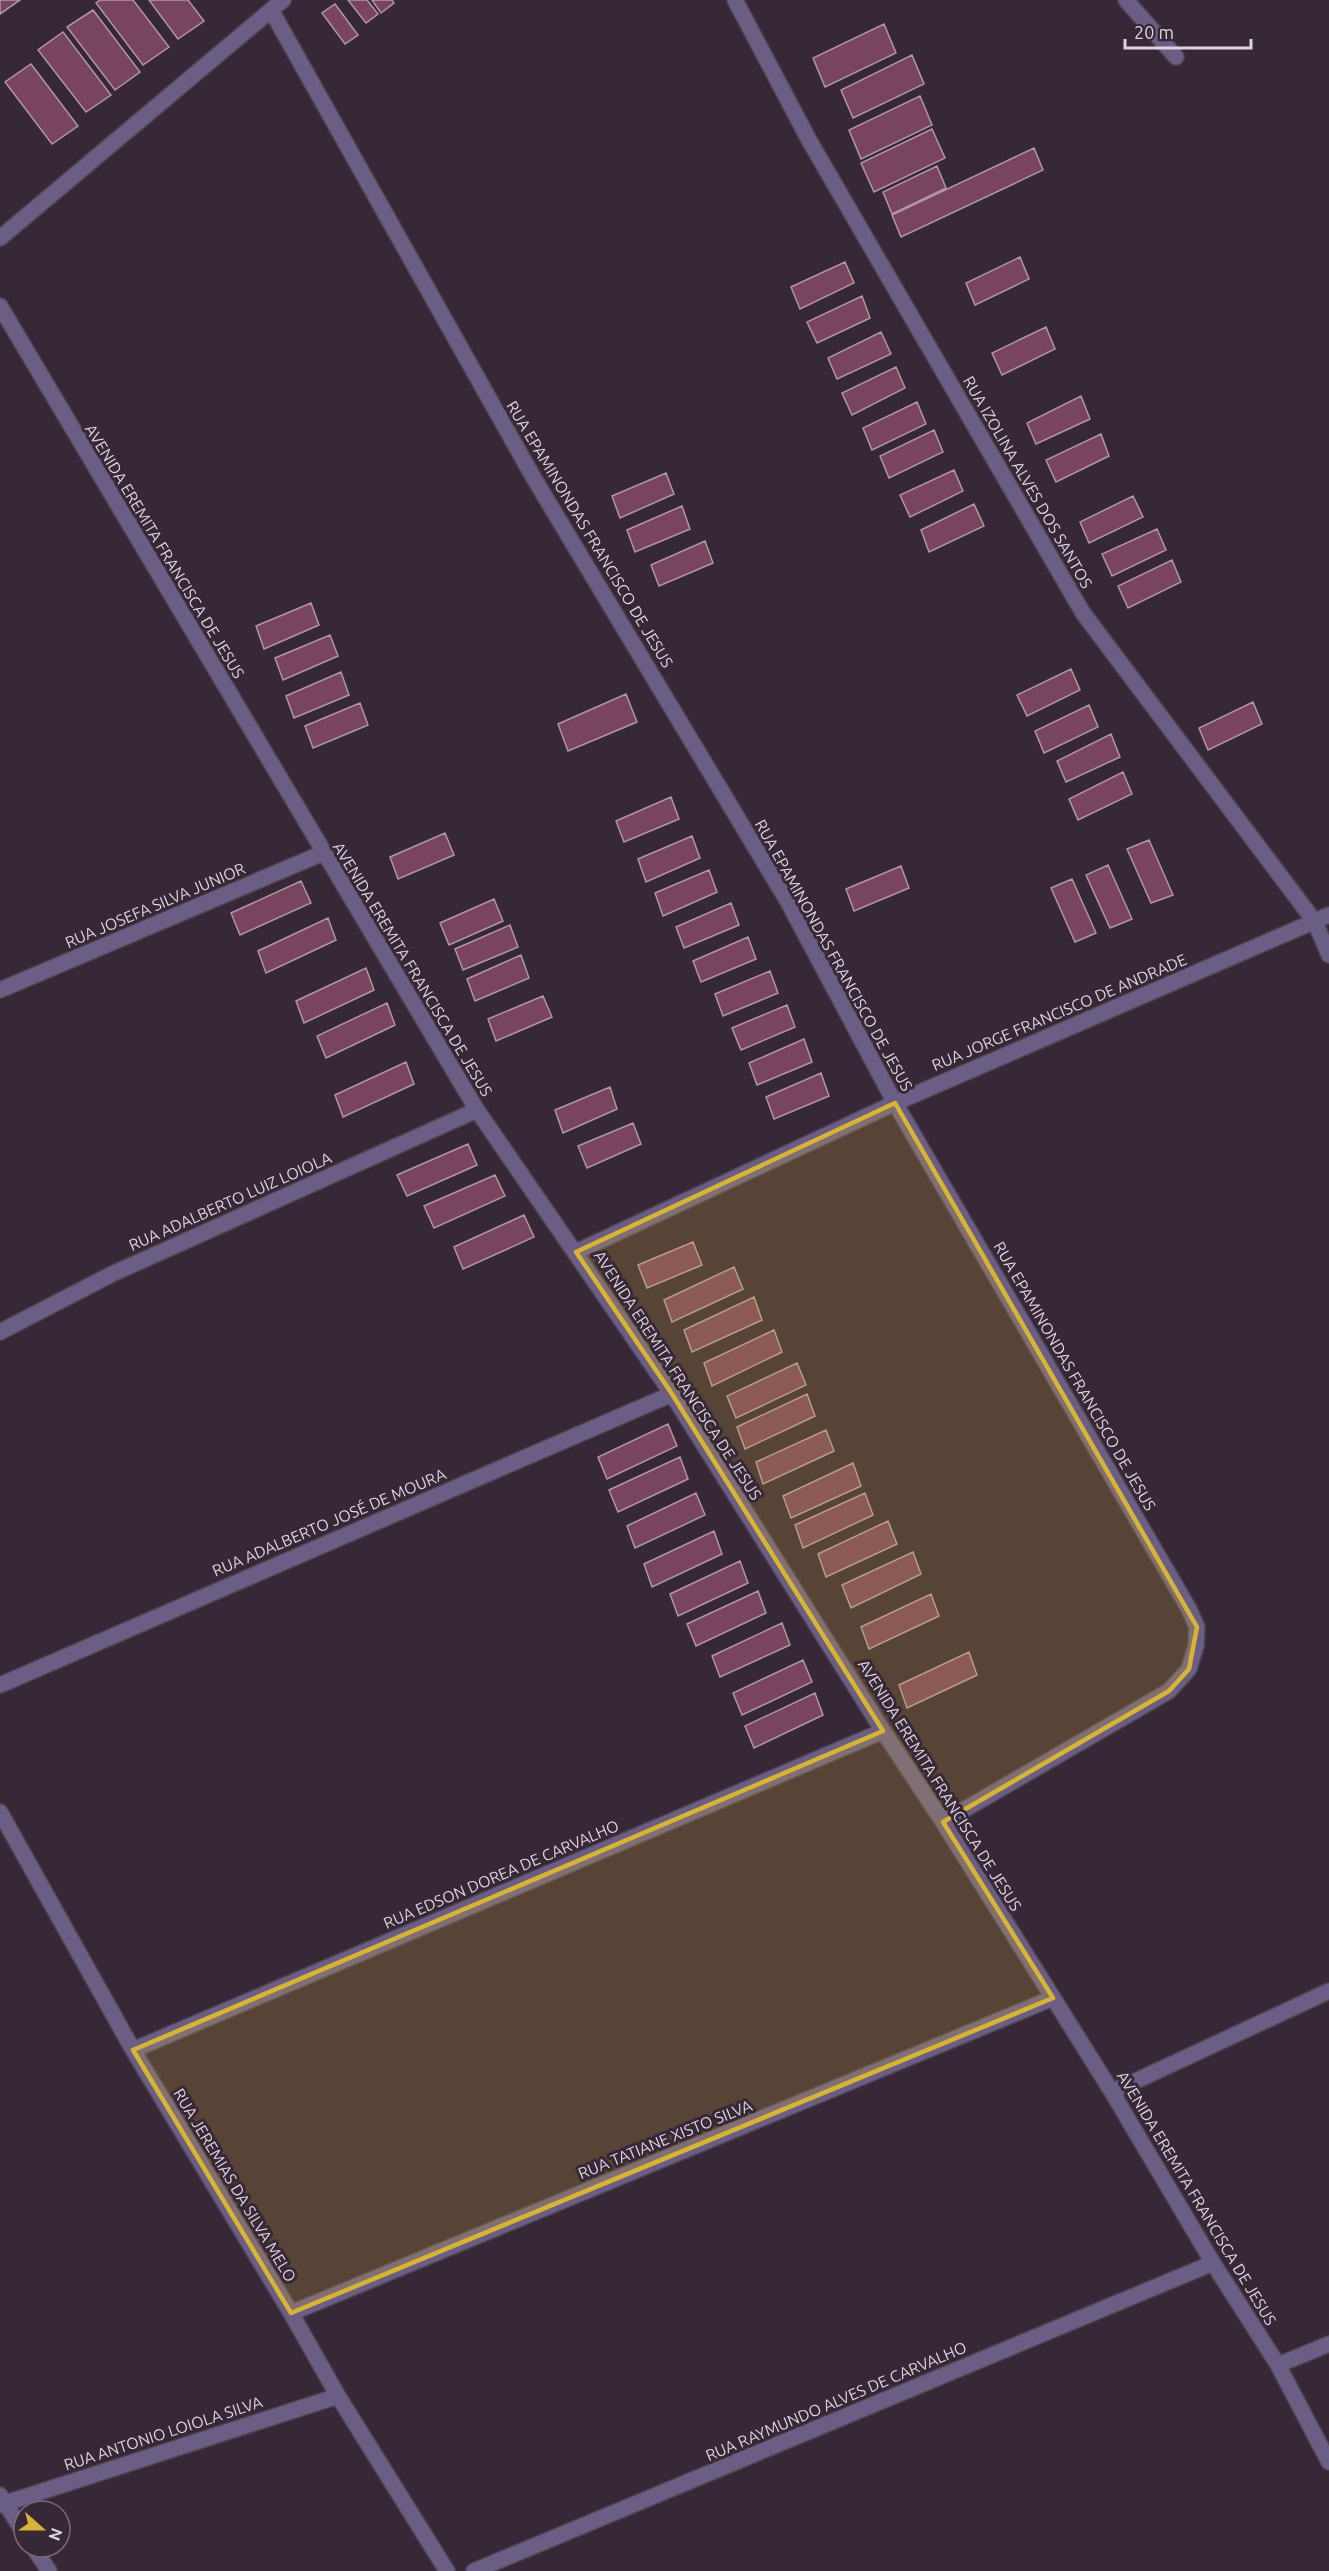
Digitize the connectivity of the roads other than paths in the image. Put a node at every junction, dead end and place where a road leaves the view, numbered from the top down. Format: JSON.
{"nodes":[{"id":1,"x":284,"y":0,"type":"edge"},
{"id":2,"x":735,"y":0,"type":"edge"},
{"id":3,"x":1126,"y":0,"type":"edge"},
{"id":4,"x":272,"y":10,"type":"junction"},
{"id":5,"x":1176,"y":57,"type":"dead end"},
{"id":6,"x":0,"y":238,"type":"edge"},
{"id":7,"x":0,"y":306,"type":"edge"},
{"id":8,"x":323,"y":854,"type":"junction"},
{"id":9,"x":1322,"y":918,"type":"edge"},
{"id":10,"x":1329,"y":955,"type":"edge"},
{"id":11,"x":0,"y":989,"type":"edge"},
{"id":12,"x":895,"y":1103,"type":"junction"},
{"id":13,"x":477,"y":1110,"type":"junction"},
{"id":14,"x":576,"y":1252,"type":"junction"},
{"id":15,"x":0,"y":1332,"type":"edge"},
{"id":16,"x":672,"y":1394,"type":"junction"},
{"id":17,"x":0,"y":1685,"type":"edge"},
{"id":18,"x":883,"y":1731,"type":"junction"},
{"id":19,"x":0,"y":1812,"type":"edge"},
{"id":20,"x":943,"y":1822,"type":"junction"},
{"id":21,"x":1329,"y":1991,"type":"edge"},
{"id":22,"x":1053,"y":1998,"type":"junction"},
{"id":23,"x":133,"y":2050,"type":"junction"},
{"id":24,"x":1112,"y":2092,"type":"junction"},
{"id":25,"x":1213,"y":2263,"type":"junction"},
{"id":26,"x":291,"y":2313,"type":"junction"},
{"id":27,"x":1329,"y":2344,"type":"edge"},
{"id":28,"x":1278,"y":2365,"type":"junction"},
{"id":29,"x":338,"y":2396,"type":"junction"},
{"id":30,"x":1329,"y":2462,"type":"edge"},
{"id":31,"x":2,"y":2501,"type":"edge"},
{"id":32,"x":12,"y":2516,"type":"edge"},
{"id":33,"x":447,"y":2571,"type":"edge"},
{"id":34,"x":474,"y":2571,"type":"edge"}],
"edges":[{"from":1,"to":4,"type":"street"},
{"from":2,"to":9,"type":"street","name":"RUA IZOLINA ALVES DOS SANTOS"},
{"from":3,"to":5,"type":"street"},
{"from":4,"to":6,"type":"street"},
{"from":4,"to":12,"type":"street","name":"RUA EPAMINONDAS FRANCISCO DE JESUS"},
{"from":7,"to":8,"type":"street","name":"AVENIDA EREMITA FRANCISCA DE JESUS"},
{"from":8,"to":11,"type":"street","name":"RUA JOSEFA SILVA JUNIOR"},
{"from":8,"to":13,"type":"street","name":"AVENIDA EREMITA FRANCISCA DE JESUS"},
{"from":9,"to":10,"type":"street","name":"RUA IZOLINA ALVES DOS SANTOS"},
{"from":9,"to":12,"type":"street","name":"RUA JORGE FRANCISCO DE ANDRADE"},
{"from":12,"to":14,"type":"street","name":"RUA JORGE FRANCISCO DE ANDRADE"},
{"from":12,"to":20,"type":"street","name":"RUA EPAMINONDAS FRANCISCO DE JESUS"},
{"from":13,"to":14,"type":"street","name":"AVENIDA EREMITA FRANCISCA DE JESUS"},
{"from":13,"to":15,"type":"street","name":"RUA ADALBERTO LUIZ LOIOLA"},
{"from":14,"to":16,"type":"street","name":"AVENIDA EREMITA FRANCISCA DE JESUS"},
{"from":16,"to":17,"type":"street","name":"RUA ADALBERTO JOSÉ DE MOURA"},
{"from":16,"to":18,"type":"street","name":"AVENIDA EREMITA FRANCISCA DE JESUS"},
{"from":18,"to":20,"type":"street","name":"AVENIDA EREMITA FRANCISCA DE JESUS"},
{"from":18,"to":23,"type":"street","name":"RUA EDSON DOREA DE CARVALHO"},
{"from":19,"to":23,"type":"street","name":"RUA JEREMIAS DA SILVA MELO"},
{"from":20,"to":22,"type":"street","name":"AVENIDA EREMITA FRANCISCA DE JESUS"},
{"from":21,"to":24,"type":"street"},
{"from":22,"to":24,"type":"street","name":"AVENIDA EREMITA FRANCISCA DE JESUS"},
{"from":22,"to":26,"type":"street","name":"RUA TATIANE XISTO SILVA"},
{"from":23,"to":26,"type":"street","name":"RUA JEREMIAS DA SILVA MELO"},
{"from":24,"to":25,"type":"street","name":"AVENIDA EREMITA FRANCISCA DE JESUS"},
{"from":25,"to":28,"type":"street","name":"AVENIDA EREMITA FRANCISCA DE JESUS"},
{"from":25,"to":34,"type":"street","name":"RUA RAYMUNDO ALVES DE CARVALHO"},
{"from":26,"to":29,"type":"street","name":"RUA JEREMIAS DA SILVA MELO"},
{"from":27,"to":28,"type":"street"},
{"from":28,"to":30,"type":"street","name":"AVENIDA EREMITA FRANCISCA DE JESUS"},
{"from":29,"to":31,"type":"street","name":"RUA ANTONIO LOIOLA SILVA"},
{"from":29,"to":33,"type":"street","name":"RUA JEREMIAS DA SILVA MELO"},
{"from":31,"to":32,"type":"street"}]}
